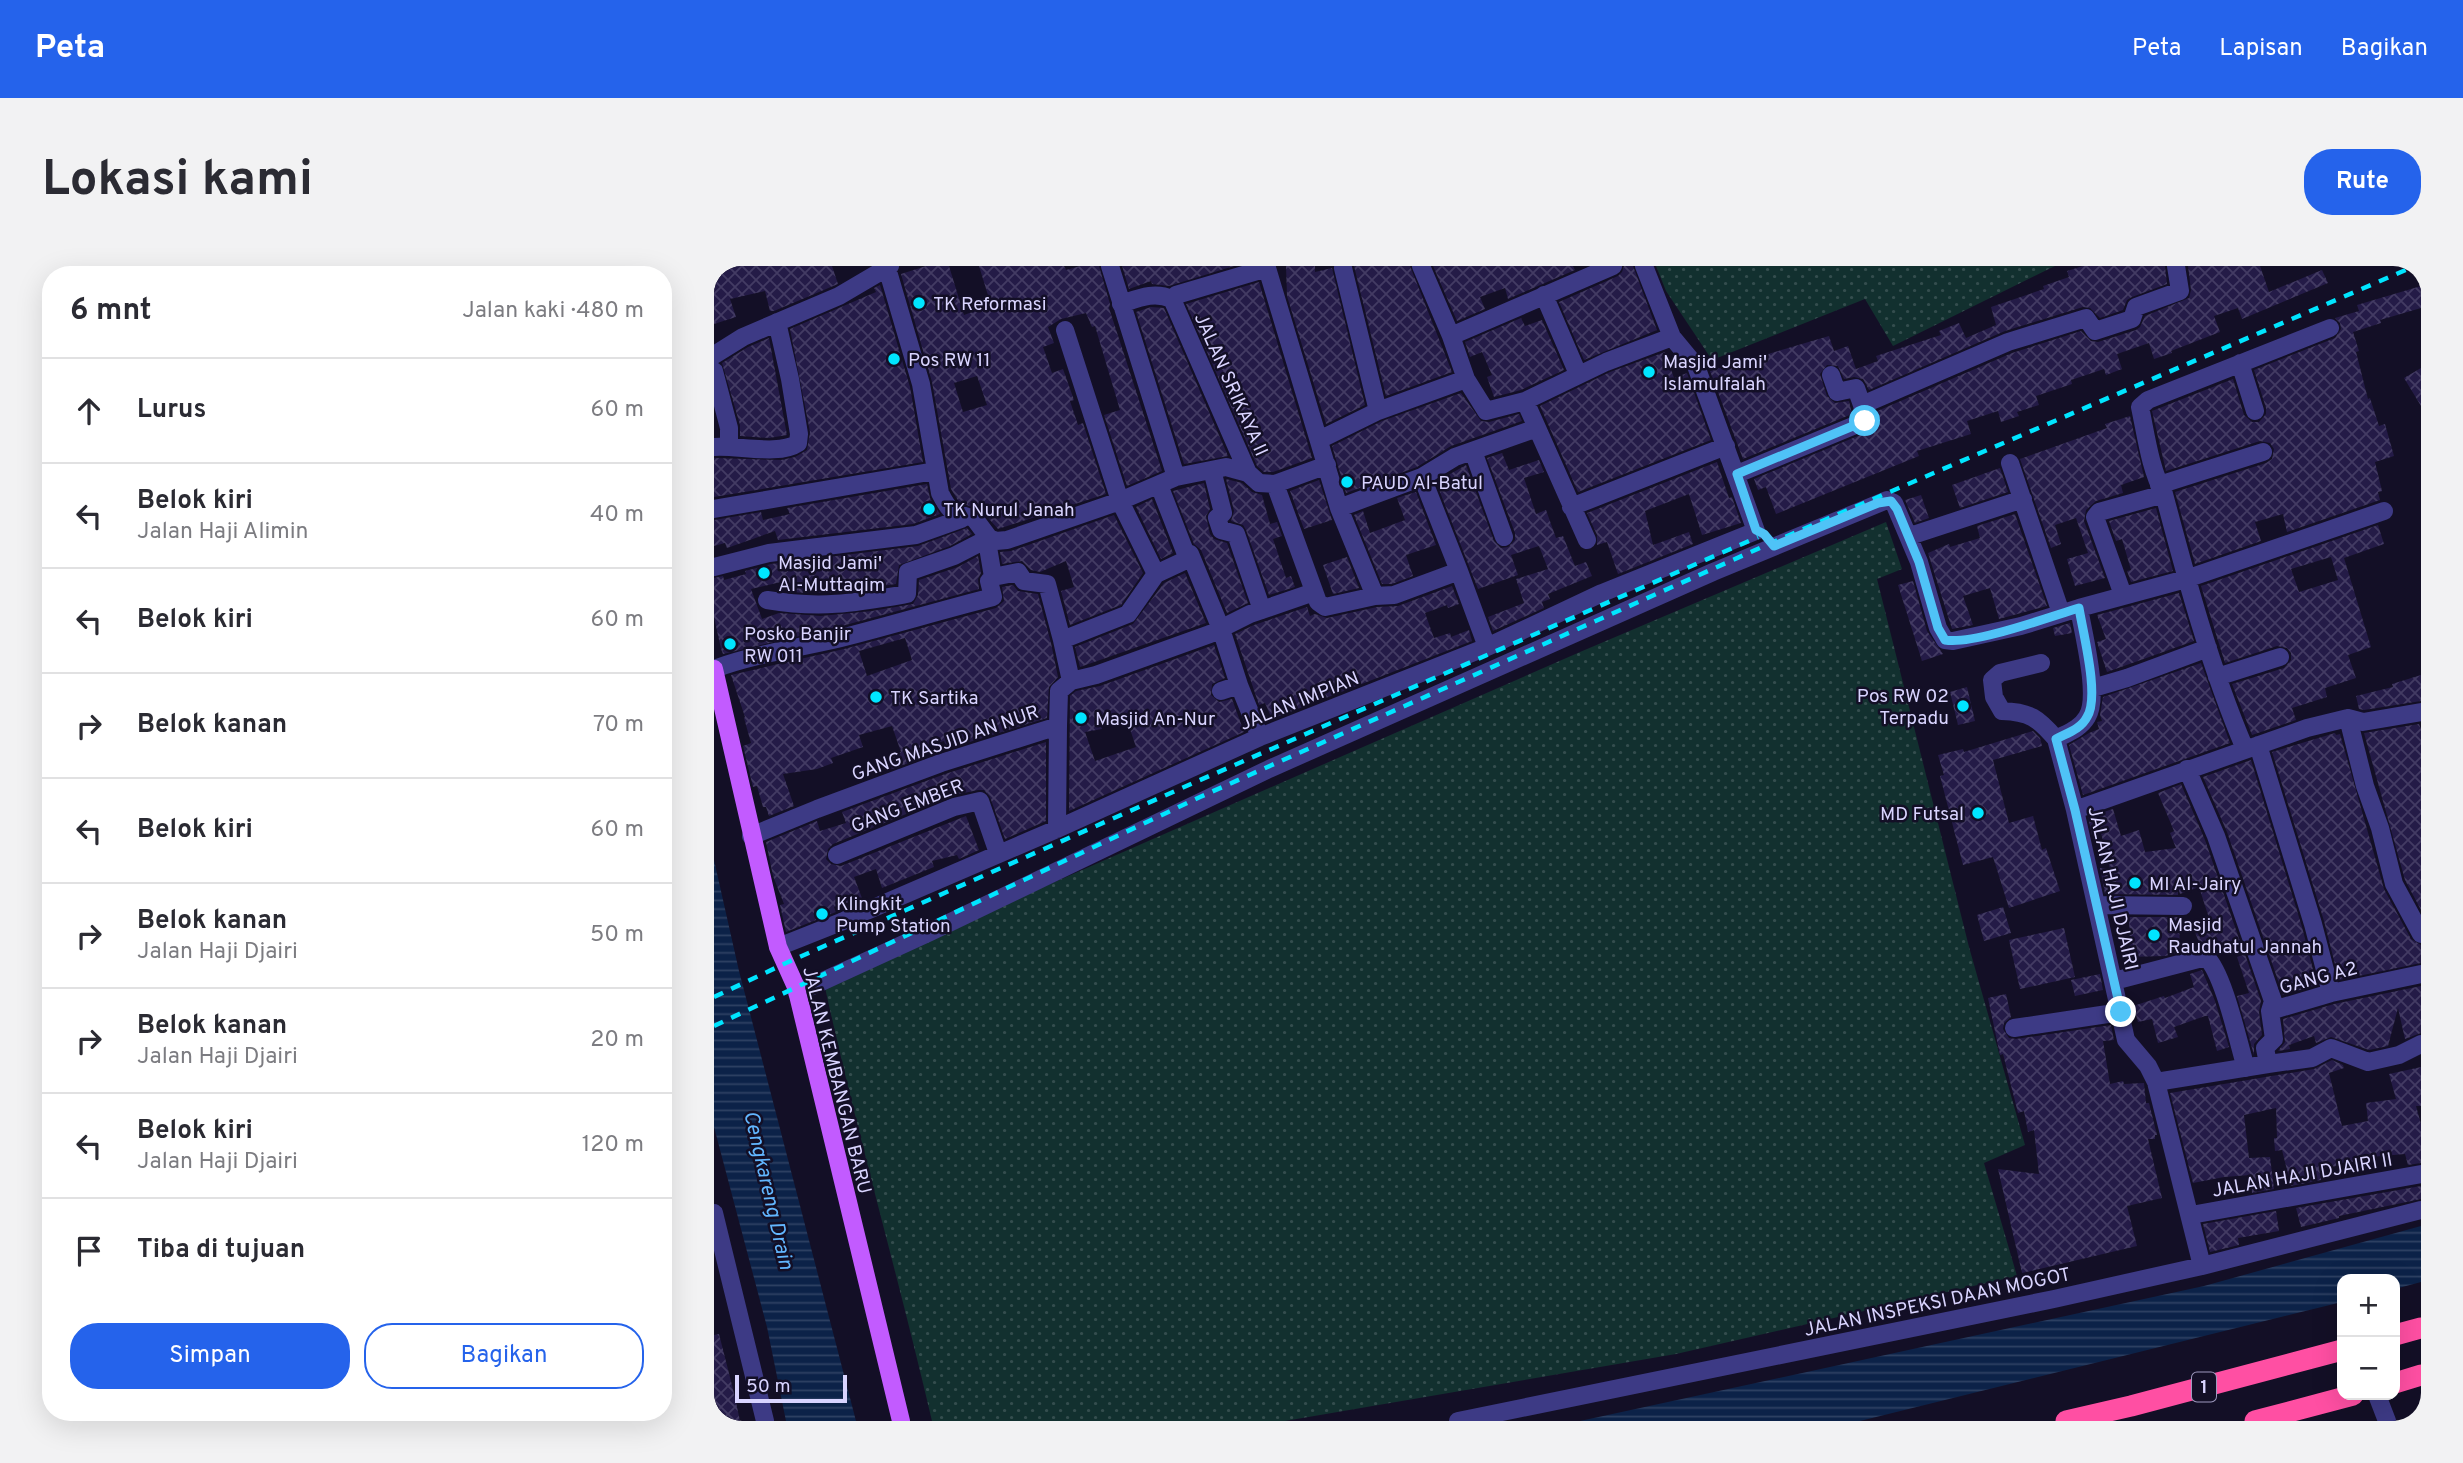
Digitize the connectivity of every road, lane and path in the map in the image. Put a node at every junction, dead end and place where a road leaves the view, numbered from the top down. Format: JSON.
{"nodes":[{"id":1,"x":1110,"y":266,"type":"edge"},
{"id":2,"x":1421,"y":266,"type":"edge"},
{"id":3,"x":1613,"y":266,"type":"edge"},
{"id":4,"x":1644,"y":266,"type":"edge"},
{"id":5,"x":2176,"y":266,"type":"edge"},
{"id":6,"x":889,"y":267,"type":"edge"},
{"id":7,"x":1270,"y":267,"type":"edge"},
{"id":8,"x":1343,"y":268,"type":"edge"},
{"id":9,"x":1544,"y":295,"type":"junction"},
{"id":10,"x":1172,"y":299,"type":"junction"},
{"id":11,"x":1121,"y":304,"type":"junction"},
{"id":12,"x":777,"y":322,"type":"junction"},
{"id":13,"x":2330,"y":328,"type":"dead end"},
{"id":14,"x":1065,"y":330,"type":"dead end"},
{"id":15,"x":1451,"y":336,"type":"junction"},
{"id":16,"x":1672,"y":337,"type":"junction"},
{"id":17,"x":714,"y":355,"type":"edge"},
{"id":18,"x":2240,"y":363,"type":"junction"},
{"id":19,"x":714,"y":371,"type":"edge"},
{"id":20,"x":1578,"y":374,"type":"junction"},
{"id":21,"x":1831,"y":375,"type":"dead end"},
{"id":22,"x":1466,"y":379,"type":"junction"},
{"id":23,"x":1525,"y":401,"type":"junction"},
{"id":24,"x":1862,"y":405,"type":"junction"},
{"id":25,"x":1378,"y":411,"type":"junction"},
{"id":26,"x":2255,"y":411,"type":"dead end"},
{"id":27,"x":1537,"y":428,"type":"junction"},
{"id":28,"x":1319,"y":440,"type":"junction"},
{"id":29,"x":1726,"y":446,"type":"junction"},
{"id":30,"x":721,"y":447,"type":"edge"},
{"id":31,"x":1473,"y":451,"type":"junction"},
{"id":32,"x":2263,"y":452,"type":"dead end"},
{"id":33,"x":2010,"y":463,"type":"dead end"},
{"id":34,"x":1327,"y":465,"type":"junction"},
{"id":35,"x":1212,"y":470,"type":"junction"},
{"id":36,"x":935,"y":471,"type":"junction"},
{"id":37,"x":1248,"y":473,"type":"junction"},
{"id":38,"x":1737,"y":474,"type":"junction"},
{"id":39,"x":1176,"y":477,"type":"junction"},
{"id":40,"x":1422,"y":477,"type":"junction"},
{"id":41,"x":1275,"y":484,"type":"junction"},
{"id":42,"x":1159,"y":485,"type":"junction"},
{"id":43,"x":2162,"y":490,"type":"junction"},
{"id":44,"x":2022,"y":499,"type":"junction"},
{"id":45,"x":1120,"y":500,"type":"junction"},
{"id":46,"x":1571,"y":506,"type":"junction"},
{"id":47,"x":1339,"y":508,"type":"junction"},
{"id":48,"x":714,"y":509,"type":"edge"},
{"id":49,"x":2384,"y":511,"type":"dead end"},
{"id":50,"x":965,"y":516,"type":"junction"},
{"id":51,"x":1755,"y":528,"type":"junction"},
{"id":52,"x":1910,"y":536,"type":"junction"},
{"id":53,"x":1504,"y":537,"type":"dead end"},
{"id":54,"x":989,"y":538,"type":"junction"},
{"id":55,"x":1587,"y":540,"type":"dead end"},
{"id":56,"x":1774,"y":546,"type":"junction"},
{"id":57,"x":1186,"y":554,"type":"junction"},
{"id":58,"x":714,"y":567,"type":"edge"},
{"id":59,"x":1458,"y":571,"type":"junction"},
{"id":60,"x":1156,"y":574,"type":"junction"},
{"id":61,"x":993,"y":577,"type":"junction"},
{"id":62,"x":2186,"y":579,"type":"junction"},
{"id":63,"x":1314,"y":592,"type":"junction"},
{"id":64,"x":2123,"y":595,"type":"junction"},
{"id":65,"x":1375,"y":596,"type":"junction"},
{"id":66,"x":767,"y":600,"type":"dead end"},
{"id":67,"x":2079,"y":608,"type":"junction"},
{"id":68,"x":1262,"y":610,"type":"junction"},
{"id":69,"x":2061,"y":613,"type":"junction"},
{"id":70,"x":1222,"y":629,"type":"junction"},
{"id":71,"x":1062,"y":640,"type":"junction"},
{"id":72,"x":1487,"y":647,"type":"junction"},
{"id":73,"x":2208,"y":648,"type":"junction"},
{"id":74,"x":2280,"y":657,"type":"dead end"},
{"id":75,"x":2041,"y":663,"type":"dead end"},
{"id":76,"x":714,"y":669,"type":"edge"},
{"id":77,"x":2217,"y":677,"type":"junction"},
{"id":78,"x":1071,"y":681,"type":"junction"},
{"id":79,"x":1239,"y":685,"type":"junction"},
{"id":80,"x":2093,"y":688,"type":"junction"},
{"id":81,"x":1220,"y":691,"type":"dead end"},
{"id":82,"x":2421,"y":712,"type":"edge"},
{"id":83,"x":2348,"y":718,"type":"junction"},
{"id":84,"x":1058,"y":726,"type":"junction"},
{"id":85,"x":1260,"y":737,"type":"junction"},
{"id":86,"x":2056,"y":739,"type":"junction"},
{"id":87,"x":2251,"y":747,"type":"junction"},
{"id":88,"x":2187,"y":769,"type":"junction"},
{"id":89,"x":2075,"y":810,"type":"junction"},
{"id":90,"x":1056,"y":829,"type":"junction"},
{"id":91,"x":751,"y":836,"type":"junction"},
{"id":92,"x":998,"y":853,"type":"junction"},
{"id":93,"x":837,"y":855,"type":"dead end"},
{"id":94,"x":2096,"y":905,"type":"junction"},
{"id":95,"x":2183,"y":906,"type":"dead end"},
{"id":96,"x":2421,"y":934,"type":"edge"},
{"id":97,"x":778,"y":947,"type":"junction"},
{"id":98,"x":2421,"y":974,"type":"edge"},
{"id":99,"x":2114,"y":981,"type":"junction"},
{"id":100,"x":797,"y":993,"type":"junction"},
{"id":101,"x":2331,"y":993,"type":"junction"},
{"id":102,"x":2270,"y":1011,"type":"junction"},
{"id":103,"x":2121,"y":1012,"type":"junction"},
{"id":104,"x":2014,"y":1028,"type":"dead end"},
{"id":105,"x":2421,"y":1044,"type":"edge"},
{"id":106,"x":2268,"y":1063,"type":"junction"},
{"id":107,"x":2246,"y":1068,"type":"junction"},
{"id":108,"x":2156,"y":1082,"type":"junction"},
{"id":109,"x":2421,"y":1174,"type":"edge"},
{"id":110,"x":2421,"y":1210,"type":"edge"},
{"id":111,"x":714,"y":1213,"type":"edge"},
{"id":112,"x":2191,"y":1216,"type":"junction"},
{"id":113,"x":2202,"y":1266,"type":"junction"},
{"id":114,"x":2421,"y":1328,"type":"edge"},
{"id":115,"x":2400,"y":1334,"type":"edge"},
{"id":116,"x":2337,"y":1351,"type":"edge"},
{"id":117,"x":2421,"y":1375,"type":"edge"},
{"id":118,"x":2400,"y":1381,"type":"edge"},
{"id":119,"x":2337,"y":1399,"type":"edge"},
{"id":120,"x":2379,"y":1400,"type":"edge"},
{"id":121,"x":765,"y":1421,"type":"edge"},
{"id":122,"x":901,"y":1421,"type":"edge"},
{"id":123,"x":1458,"y":1421,"type":"edge"},
{"id":124,"x":2066,"y":1421,"type":"edge"},
{"id":125,"x":2255,"y":1421,"type":"edge"},
{"id":126,"x":2388,"y":1421,"type":"edge"}],
"edges":[{"from":1,"to":11,"type":"street"},
{"from":2,"to":15,"type":"street"},
{"from":3,"to":9,"type":"street"},
{"from":4,"to":16,"type":"street"},
{"from":5,"to":24,"type":"street"},
{"from":6,"to":12,"type":"street"},
{"from":6,"to":36,"type":"street"},
{"from":7,"to":10,"type":"street","name":"JALAN SRIKAYA II"},
{"from":7,"to":28,"type":"street","name":"JALAN SRIKAYA II"},
{"from":8,"to":25,"type":"street"},
{"from":9,"to":15,"type":"street"},
{"from":9,"to":20,"type":"street"},
{"from":10,"to":11,"type":"street"},
{"from":10,"to":37,"type":"street","name":"JALAN SRIKAYA II"},
{"from":11,"to":39,"type":"street"},
{"from":12,"to":17,"type":"street"},
{"from":12,"to":30,"type":"street"},
{"from":13,"to":18,"type":"street"},
{"from":14,"to":45,"type":"street"},
{"from":15,"to":22,"type":"street"},
{"from":16,"to":20,"type":"street"},
{"from":16,"to":29,"type":"street"},
{"from":18,"to":26,"type":"street"},
{"from":18,"to":43,"type":"street"},
{"from":19,"to":30,"type":"street"},
{"from":20,"to":23,"type":"street"},
{"from":21,"to":24,"type":"street"},
{"from":22,"to":23,"type":"street"},
{"from":22,"to":25,"type":"street"},
{"from":23,"to":27,"type":"street"},
{"from":24,"to":38,"type":"street"},
{"from":25,"to":28,"type":"street"},
{"from":27,"to":31,"type":"street"},
{"from":27,"to":46,"type":"street"},
{"from":28,"to":34,"type":"street","name":"JALAN SRIKAYA II"},
{"from":29,"to":38,"type":"street"},
{"from":29,"to":46,"type":"street"},
{"from":31,"to":40,"type":"street"},
{"from":31,"to":53,"type":"street"},
{"from":32,"to":43,"type":"street"},
{"from":33,"to":44,"type":"street"},
{"from":34,"to":41,"type":"street"},
{"from":34,"to":47,"type":"street","name":"JALAN SRIKAYA II"},
{"from":35,"to":37,"type":"street"},
{"from":35,"to":39,"type":"street"},
{"from":35,"to":68,"type":"street"},
{"from":36,"to":48,"type":"street"},
{"from":36,"to":50,"type":"street"},
{"from":37,"to":41,"type":"street"},
{"from":38,"to":51,"type":"street"},
{"from":39,"to":42,"type":"street"},
{"from":40,"to":47,"type":"street"},
{"from":40,"to":59,"type":"street"},
{"from":41,"to":63,"type":"street"},
{"from":42,"to":45,"type":"street"},
{"from":42,"to":57,"type":"street"},
{"from":43,"to":62,"type":"street"},
{"from":43,"to":64,"type":"street"},
{"from":44,"to":52,"type":"street"},
{"from":44,"to":69,"type":"street"},
{"from":45,"to":54,"type":"street"},
{"from":45,"to":60,"type":"street"},
{"from":46,"to":55,"type":"street"},
{"from":47,"to":65,"type":"street","name":"JALAN SRIKAYA II"},
{"from":49,"to":62,"type":"street"},
{"from":50,"to":54,"type":"street"},
{"from":50,"to":58,"type":"street"},
{"from":51,"to":56,"type":"street"},
{"from":51,"to":72,"type":"street","name":"JALAN IMPIAN"},
{"from":52,"to":56,"type":"street"},
{"from":52,"to":69,"type":"street"},
{"from":54,"to":61,"type":"street"},
{"from":54,"to":66,"type":"street"},
{"from":56,"to":100,"type":"street"},
{"from":57,"to":60,"type":"street"},
{"from":57,"to":70,"type":"street"},
{"from":59,"to":65,"type":"street"},
{"from":59,"to":72,"type":"street"},
{"from":60,"to":71,"type":"street"},
{"from":61,"to":71,"type":"street"},
{"from":61,"to":76,"type":"street"},
{"from":62,"to":64,"type":"street"},
{"from":62,"to":73,"type":"street"},
{"from":63,"to":65,"type":"street"},
{"from":63,"to":68,"type":"street"},
{"from":64,"to":67,"type":"street"},
{"from":67,"to":69,"type":"street"},
{"from":67,"to":80,"type":"street"},
{"from":68,"to":70,"type":"street"},
{"from":70,"to":78,"type":"street"},
{"from":70,"to":79,"type":"street"},
{"from":71,"to":78,"type":"street"},
{"from":72,"to":85,"type":"street","name":"JALAN IMPIAN"},
{"from":73,"to":77,"type":"street"},
{"from":73,"to":80,"type":"street"},
{"from":74,"to":77,"type":"street"},
{"from":75,"to":86,"type":"street"},
{"from":76,"to":91,"type":"main road","name":"JALAN KEMBANGAN BARU"},
{"from":77,"to":87,"type":"street"},
{"from":78,"to":84,"type":"street"},
{"from":79,"to":81,"type":"street"},
{"from":79,"to":85,"type":"street"},
{"from":80,"to":86,"type":"street"},
{"from":82,"to":83,"type":"street"},
{"from":83,"to":87,"type":"street"},
{"from":83,"to":96,"type":"street"},
{"from":84,"to":90,"type":"street","name":"GANG MASJID AN NUR"},
{"from":84,"to":91,"type":"street","name":"GANG MASJID AN NUR"},
{"from":85,"to":90,"type":"street","name":"JALAN IMPIAN"},
{"from":86,"to":89,"type":"street","name":"JALAN HAJI DJAIRI"},
{"from":87,"to":88,"type":"street"},
{"from":87,"to":101,"type":"street"},
{"from":88,"to":89,"type":"street"},
{"from":88,"to":102,"type":"street"},
{"from":89,"to":94,"type":"street","name":"JALAN HAJI DJAIRI"},
{"from":90,"to":92,"type":"street","name":"JALAN IMPIAN"},
{"from":91,"to":97,"type":"main road","name":"JALAN KEMBANGAN BARU"},
{"from":92,"to":93,"type":"street","name":"GANG EMBER"},
{"from":92,"to":97,"type":"street","name":"JALAN IMPIAN"},
{"from":94,"to":95,"type":"street"},
{"from":94,"to":99,"type":"street","name":"JALAN HAJI DJAIRI"},
{"from":97,"to":100,"type":"main road","name":"JALAN KEMBANGAN BARU"},
{"from":98,"to":101,"type":"street","name":"GANG A2"},
{"from":99,"to":103,"type":"street","name":"JALAN HAJI DJAIRI"},
{"from":99,"to":107,"type":"street"},
{"from":100,"to":122,"type":"main road","name":"JALAN KEMBANGAN BARU"},
{"from":101,"to":102,"type":"street","name":"GANG A2"},
{"from":102,"to":106,"type":"street","name":"GANG A2"},
{"from":103,"to":104,"type":"street"},
{"from":103,"to":108,"type":"street","name":"JALAN HAJI DJAIRI"},
{"from":105,"to":106,"type":"street"},
{"from":106,"to":107,"type":"street"},
{"from":107,"to":108,"type":"street"},
{"from":108,"to":112,"type":"street","name":"JALAN HAJI DJAIRI"},
{"from":109,"to":112,"type":"street","name":"JALAN HAJI DJAIRI II"},
{"from":110,"to":113,"type":"street","name":"JALAN INSPEKSI DAAN MOGOT"},
{"from":111,"to":121,"type":"street"},
{"from":112,"to":113,"type":"street","name":"JALAN HAJI DJAIRI"},
{"from":113,"to":123,"type":"street","name":"JALAN INSPEKSI DAAN MOGOT"},
{"from":114,"to":115,"type":"highway"},
{"from":116,"to":124,"type":"highway","number":"1"},
{"from":117,"to":118,"type":"highway"},
{"from":119,"to":125,"type":"highway"},
{"from":120,"to":126,"type":"street"}]}
